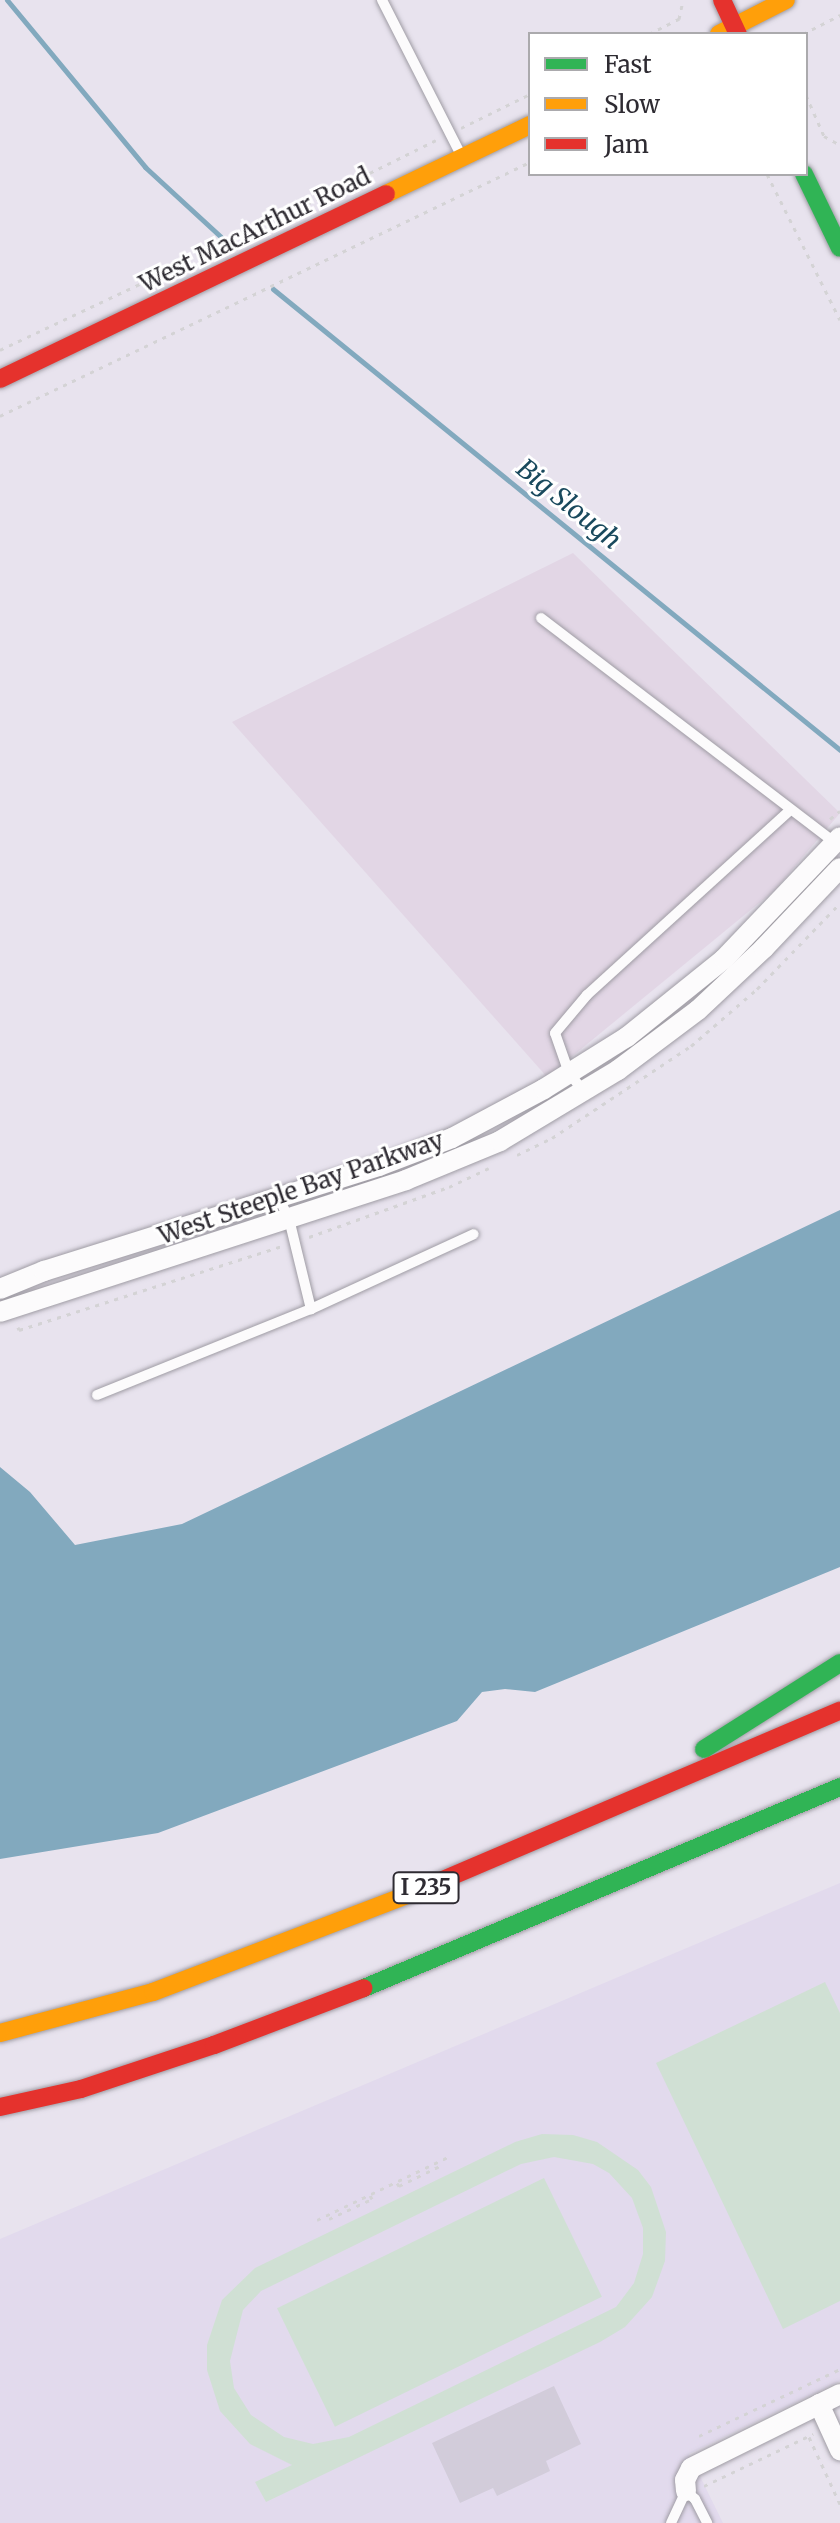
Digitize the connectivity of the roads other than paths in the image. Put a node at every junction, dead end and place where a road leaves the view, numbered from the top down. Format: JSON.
{"nodes":[{"id":1,"x":382,"y":0,"type":"edge"},
{"id":2,"x":722,"y":0,"type":"edge"},
{"id":3,"x":786,"y":0,"type":"edge"},
{"id":4,"x":731,"y":32,"type":"edge"},
{"id":5,"x":528,"y":126,"type":"edge"},
{"id":6,"x":462,"y":157,"type":"junction"},
{"id":7,"x":805,"y":176,"type":"edge"},
{"id":8,"x":840,"y":248,"type":"edge"},
{"id":9,"x":0,"y":379,"type":"edge"},
{"id":10,"x":541,"y":618,"type":"dead end"},
{"id":11,"x":790,"y":810,"type":"junction"},
{"id":12,"x":833,"y":839,"type":"edge"},
{"id":13,"x":840,"y":868,"type":"edge"},
{"id":14,"x":569,"y":1073,"type":"junction"},
{"id":15,"x":584,"y":1092,"type":"junction"},
{"id":16,"x":279,"y":1198,"type":"junction"},
{"id":17,"x":289,"y":1219,"type":"junction"},
{"id":18,"x":474,"y":1234,"type":"dead end"},
{"id":19,"x":0,"y":1289,"type":"edge"},
{"id":20,"x":311,"y":1309,"type":"junction"},
{"id":21,"x":0,"y":1312,"type":"edge"},
{"id":22,"x":97,"y":1395,"type":"dead end"},
{"id":23,"x":840,"y":1663,"type":"edge"},
{"id":24,"x":840,"y":1711,"type":"edge"},
{"id":25,"x":840,"y":1787,"type":"edge"},
{"id":26,"x":840,"y":1806,"type":"edge"},
{"id":27,"x":610,"y":1809,"type":"junction"},
{"id":28,"x":717,"y":1838,"type":"junction"},
{"id":29,"x":0,"y":2033,"type":"edge"},
{"id":30,"x":0,"y":2107,"type":"edge"},
{"id":31,"x":840,"y":2394,"type":"edge"},
{"id":32,"x":819,"y":2404,"type":"junction"},
{"id":33,"x":840,"y":2450,"type":"edge"},
{"id":34,"x":695,"y":2489,"type":"junction"},
{"id":35,"x":671,"y":2523,"type":"edge"},
{"id":36,"x":707,"y":2523,"type":"edge"}],
"edges":[{"from":1,"to":6,"type":"lane"},
{"from":2,"to":4,"type":"main road"},
{"from":3,"to":4,"type":"main road"},
{"from":5,"to":6,"type":"main road","name":"West MacArthur Road"},
{"from":6,"to":9,"type":"main road","name":"West MacArthur Road"},
{"from":7,"to":8,"type":"main road"},
{"from":10,"to":11,"type":"lane"},
{"from":11,"to":12,"type":"lane"},
{"from":11,"to":14,"type":"lane"},
{"from":12,"to":14,"type":"street","name":"West Steeple Bay Parkway"},
{"from":13,"to":15,"type":"street","name":"West Steeple Bay Parkway"},
{"from":14,"to":15,"type":"lane"},
{"from":14,"to":16,"type":"street","name":"West Steeple Bay Parkway"},
{"from":15,"to":17,"type":"street","name":"West Steeple Bay Parkway"},
{"from":16,"to":17,"type":"lane"},
{"from":16,"to":19,"type":"street","name":"West Steeple Bay Parkway"},
{"from":17,"to":20,"type":"lane"},
{"from":17,"to":21,"type":"street","name":"West Steeple Bay Parkway"},
{"from":18,"to":20,"type":"lane"},
{"from":20,"to":22,"type":"lane"},
{"from":23,"to":27,"type":"main road"},
{"from":24,"to":27,"type":"main road","number":"I 235"},
{"from":25,"to":28,"type":"main road"},
{"from":26,"to":28,"type":"main road"},
{"from":27,"to":29,"type":"main road","number":"I 235"},
{"from":28,"to":30,"type":"main road"},
{"from":31,"to":32,"type":"street"},
{"from":32,"to":33,"type":"street"},
{"from":32,"to":34,"type":"street"},
{"from":34,"to":35,"type":"lane"},
{"from":34,"to":36,"type":"lane"}]}
